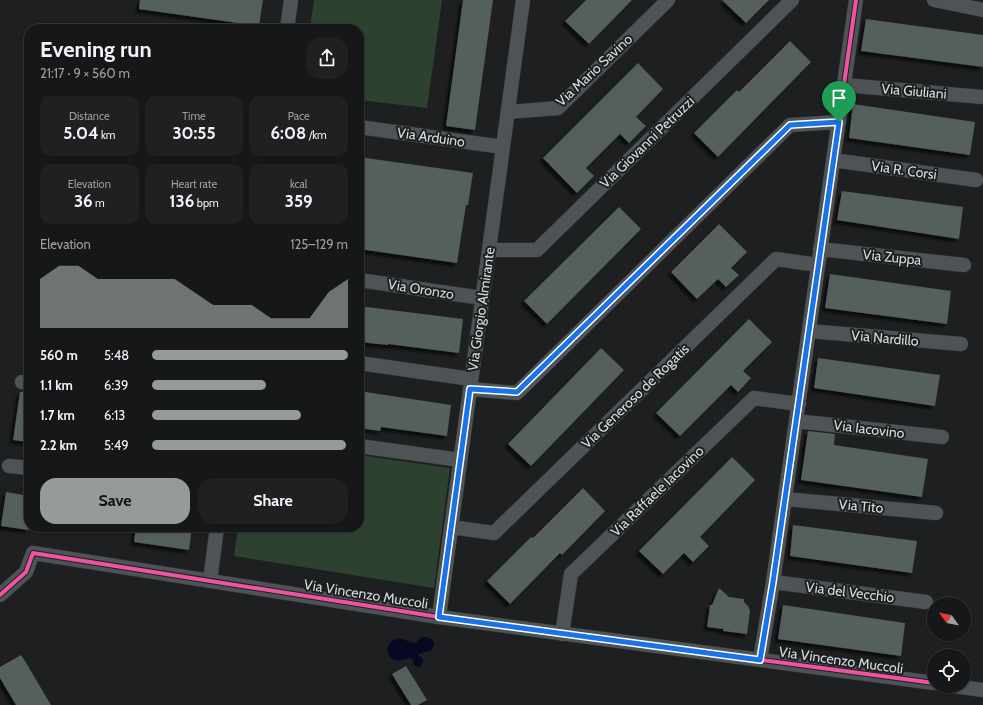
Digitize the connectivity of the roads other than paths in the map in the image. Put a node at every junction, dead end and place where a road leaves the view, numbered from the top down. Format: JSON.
{"nodes":[{"id":1,"x":291,"y":0,"type":"edge"},
{"id":2,"x":523,"y":0,"type":"edge"},
{"id":3,"x":668,"y":0,"type":"edge"},
{"id":4,"x":792,"y":0,"type":"edge"},
{"id":5,"x":856,"y":0,"type":"edge"},
{"id":6,"x":934,"y":0,"type":"edge"},
{"id":7,"x":983,"y":10,"type":"edge"},
{"id":8,"x":287,"y":24,"type":"edge"},
{"id":9,"x":844,"y":84,"type":"junction"},
{"id":10,"x":983,"y":97,"type":"edge"},
{"id":11,"x":508,"y":112,"type":"junction"},
{"id":12,"x":839,"y":122,"type":"junction"},
{"id":13,"x":364,"y":128,"type":"edge"},
{"id":14,"x":503,"y":147,"type":"junction"},
{"id":15,"x":833,"y":160,"type":"junction"},
{"id":16,"x":976,"y":180,"type":"dead end"},
{"id":17,"x":489,"y":250,"type":"junction"},
{"id":18,"x":820,"y":250,"type":"junction"},
{"id":19,"x":818,"y":265,"type":"junction"},
{"id":20,"x":964,"y":265,"type":"dead end"},
{"id":21,"x":364,"y":281,"type":"edge"},
{"id":22,"x":482,"y":298,"type":"junction"},
{"id":23,"x":809,"y":331,"type":"junction"},
{"id":24,"x":961,"y":344,"type":"dead end"},
{"id":25,"x":364,"y":364,"type":"edge"},
{"id":26,"x":470,"y":384,"type":"junction"},
{"id":27,"x":799,"y":404,"type":"junction"},
{"id":28,"x":796,"y":421,"type":"junction"},
{"id":29,"x":942,"y":437,"type":"dead end"},
{"id":30,"x":364,"y":447,"type":"edge"},
{"id":31,"x":460,"y":460,"type":"junction"},
{"id":32,"x":9,"y":466,"type":"dead end"},
{"id":33,"x":24,"y":468,"type":"edge"},
{"id":34,"x":785,"y":499,"type":"junction"},
{"id":35,"x":936,"y":513,"type":"dead end"},
{"id":36,"x":451,"y":527,"type":"junction"},
{"id":37,"x":216,"y":532,"type":"edge"},
{"id":38,"x":210,"y":581,"type":"junction"},
{"id":39,"x":773,"y":582,"type":"junction"},
{"id":40,"x":0,"y":595,"type":"edge"},
{"id":41,"x":926,"y":602,"type":"dead end"},
{"id":42,"x":439,"y":617,"type":"junction"},
{"id":43,"x":562,"y":634,"type":"junction"},
{"id":44,"x":760,"y":660,"type":"junction"},
{"id":45,"x":927,"y":682,"type":"edge"},
{"id":46,"x":971,"y":688,"type":"edge"},
{"id":47,"x":983,"y":690,"type":"edge"}],
"edges":[{"from":1,"to":8,"type":"street"},
{"from":2,"to":11,"type":"street","name":"Via Giorgio Almirante"},
{"from":3,"to":11,"type":"street","name":"Via Mario Savino"},
{"from":4,"to":17,"type":"street","name":"Via Giovanni Petruzzi"},
{"from":5,"to":9,"type":"street"},
{"from":6,"to":7,"type":"street"},
{"from":9,"to":10,"type":"street","name":"Via Giuliani"},
{"from":9,"to":12,"type":"street"},
{"from":11,"to":14,"type":"street","name":"Via Giorgio Almirante"},
{"from":12,"to":15,"type":"street"},
{"from":12,"to":26,"type":"street"},
{"from":13,"to":14,"type":"street","name":"Via Arduino"},
{"from":14,"to":17,"type":"street","name":"Via Giorgio Almirante"},
{"from":15,"to":16,"type":"street","name":"Via R. Corsi"},
{"from":15,"to":18,"type":"street"},
{"from":17,"to":22,"type":"street","name":"Via Giorgio Almirante"},
{"from":18,"to":19,"type":"street"},
{"from":18,"to":20,"type":"street","name":"Via Zuppa"},
{"from":19,"to":23,"type":"street"},
{"from":19,"to":36,"type":"street","name":"Via Generoso de Rogatis"},
{"from":21,"to":22,"type":"street","name":"Via Oronzo"},
{"from":22,"to":26,"type":"street","name":"Via Giorgio Almirante"},
{"from":23,"to":24,"type":"street","name":"Via Nardillo"},
{"from":23,"to":27,"type":"street"},
{"from":25,"to":26,"type":"street"},
{"from":26,"to":31,"type":"street","name":"Via Giorgio Almirante"},
{"from":27,"to":28,"type":"street"},
{"from":27,"to":43,"type":"street","name":"Via Raffaele Iacovino"},
{"from":28,"to":29,"type":"street","name":"Via Iacovino"},
{"from":28,"to":34,"type":"street"},
{"from":30,"to":31,"type":"street"},
{"from":31,"to":36,"type":"street","name":"Via Giorgio Almirante"},
{"from":32,"to":33,"type":"street"},
{"from":34,"to":35,"type":"street","name":"Via Tito"},
{"from":34,"to":39,"type":"street"},
{"from":36,"to":42,"type":"street","name":"Via Giorgio Almirante"},
{"from":37,"to":38,"type":"street"},
{"from":38,"to":40,"type":"street","name":"Via Vincenzo Muccoli"},
{"from":38,"to":42,"type":"street","name":"Via Vincenzo Muccoli"},
{"from":39,"to":41,"type":"street","name":"Via del Vecchio"},
{"from":39,"to":44,"type":"street"},
{"from":42,"to":43,"type":"street","name":"Via Vincenzo Muccoli"},
{"from":43,"to":44,"type":"street","name":"Via Vincenzo Muccoli"},
{"from":44,"to":45,"type":"street","name":"Via Vincenzo Muccoli"},
{"from":46,"to":47,"type":"street"}]}
